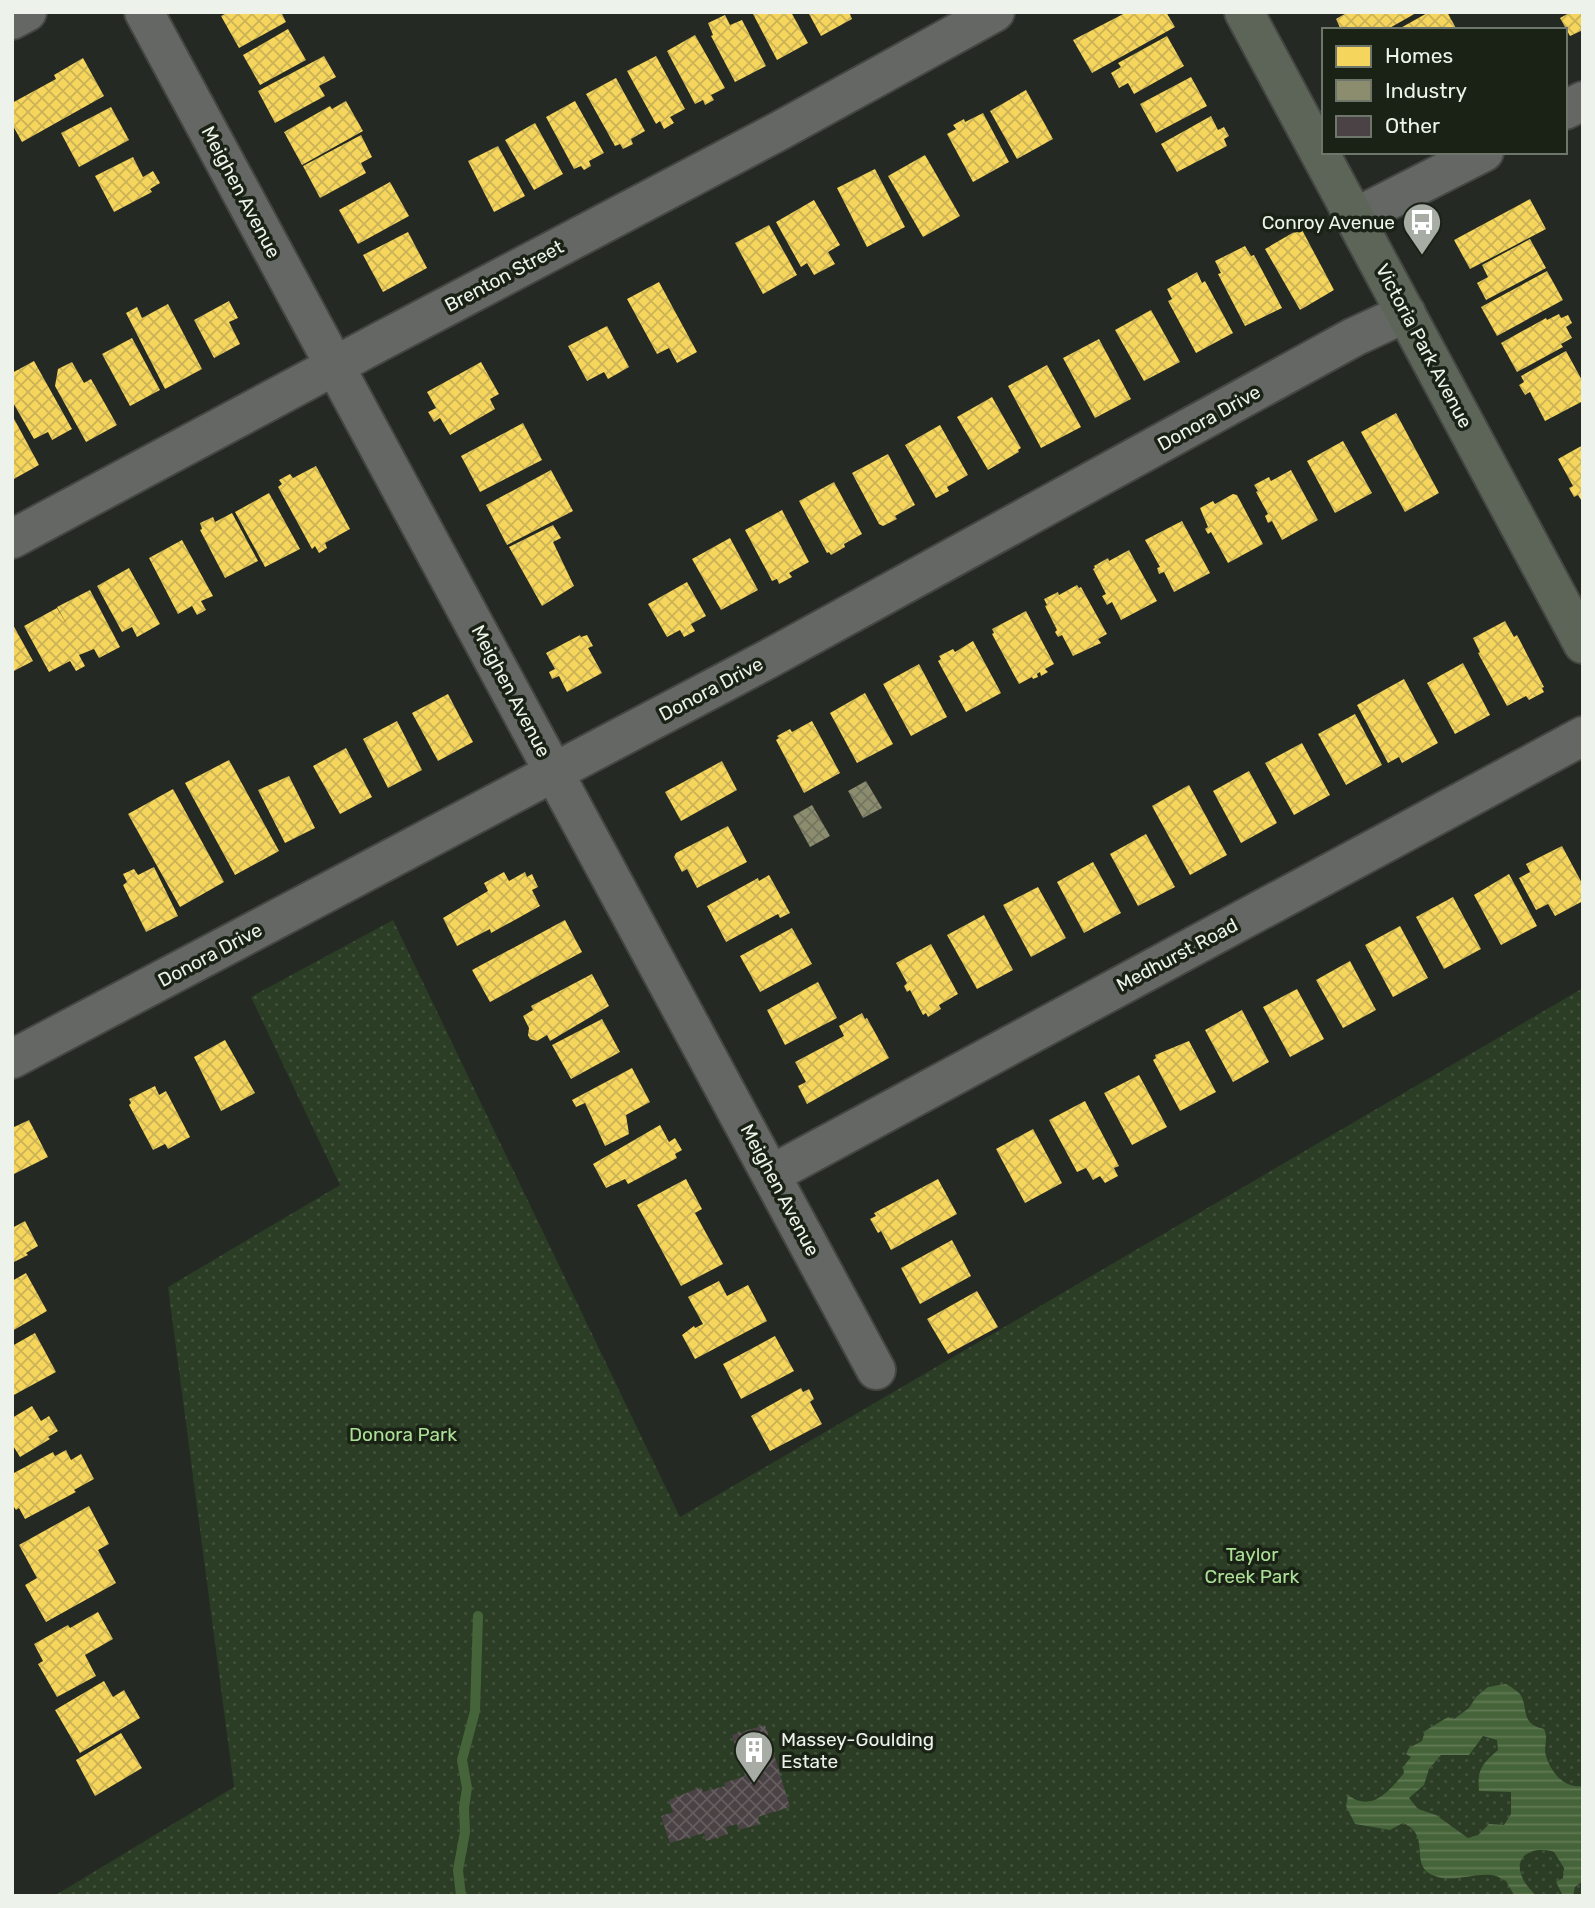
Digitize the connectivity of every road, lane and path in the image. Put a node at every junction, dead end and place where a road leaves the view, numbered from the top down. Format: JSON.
{"nodes":[{"id":1,"x":27,"y":12,"type":"edge"},
{"id":2,"x":144,"y":12,"type":"edge"},
{"id":3,"x":995,"y":12,"type":"edge"},
{"id":4,"x":1244,"y":12,"type":"edge"},
{"id":5,"x":12,"y":20,"type":"edge"},
{"id":6,"x":1583,"y":100,"type":"edge"},
{"id":7,"x":1567,"y":109,"type":"edge"},
{"id":8,"x":1480,"y":154,"type":"edge"},
{"id":9,"x":1356,"y":218,"type":"junction"},
{"id":10,"x":1406,"y":313,"type":"junction"},
{"id":11,"x":335,"y":366,"type":"junction"},
{"id":12,"x":12,"y":539,"type":"edge"},
{"id":13,"x":1583,"y":644,"type":"edge"},
{"id":14,"x":1583,"y":736,"type":"edge"},
{"id":15,"x":554,"y":771,"type":"junction"},
{"id":16,"x":12,"y":1059,"type":"edge"},
{"id":17,"x":772,"y":1174,"type":"junction"},
{"id":18,"x":876,"y":1370,"type":"dead end"}],
"edges":[{"from":1,"to":5,"type":"street"},
{"from":2,"to":11,"type":"street","name":"Meighen Avenue"},
{"from":3,"to":11,"type":"street","name":"Brenton Street"},
{"from":4,"to":9,"type":"main road","name":"Victoria Park Avenue"},
{"from":6,"to":7,"type":"street"},
{"from":8,"to":9,"type":"street"},
{"from":9,"to":10,"type":"main road","name":"Victoria Park Avenue"},
{"from":10,"to":13,"type":"main road","name":"Victoria Park Avenue"},
{"from":10,"to":15,"type":"street","name":"Donora Drive"},
{"from":11,"to":12,"type":"street","name":"Brenton Street"},
{"from":11,"to":15,"type":"street","name":"Meighen Avenue"},
{"from":14,"to":17,"type":"street","name":"Medhurst Road"},
{"from":15,"to":16,"type":"street","name":"Donora Drive"},
{"from":15,"to":17,"type":"street","name":"Meighen Avenue"},
{"from":17,"to":18,"type":"street","name":"Meighen Avenue"}]}
